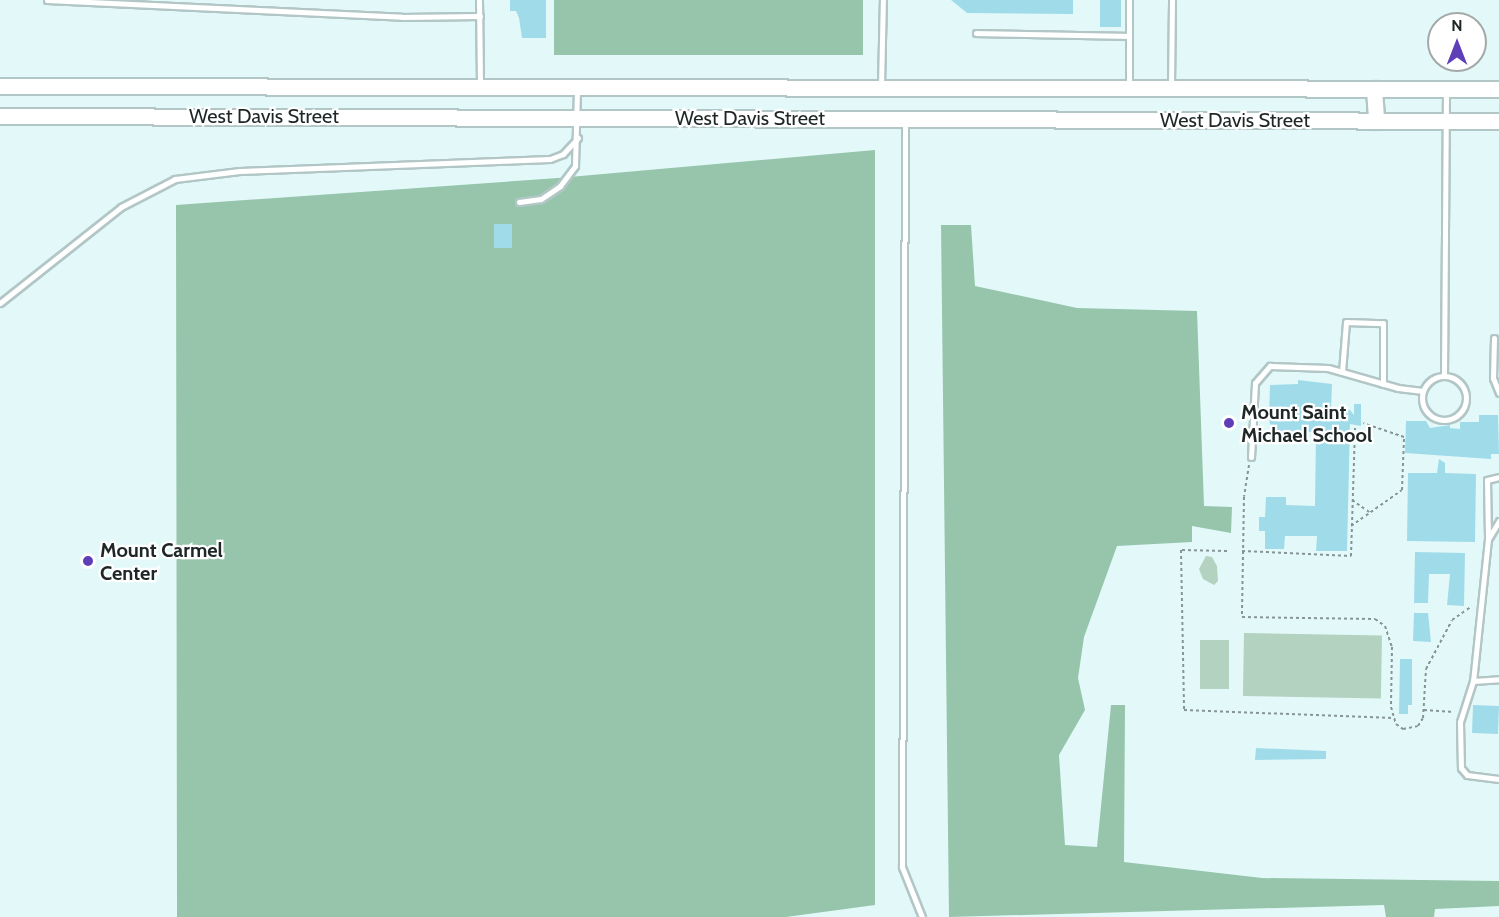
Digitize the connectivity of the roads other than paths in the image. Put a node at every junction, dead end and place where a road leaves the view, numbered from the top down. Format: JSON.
{"nodes":[{"id":1,"x":46,"y":0,"type":"edge"},
{"id":2,"x":479,"y":0,"type":"edge"},
{"id":3,"x":883,"y":0,"type":"edge"},
{"id":4,"x":1129,"y":0,"type":"edge"},
{"id":5,"x":1172,"y":0,"type":"edge"},
{"id":6,"x":91,"y":1,"type":"edge"},
{"id":7,"x":480,"y":16,"type":"junction"},
{"id":8,"x":976,"y":33,"type":"dead end"},
{"id":9,"x":1128,"y":36,"type":"junction"},
{"id":10,"x":480,"y":85,"type":"junction"},
{"id":11,"x":0,"y":86,"type":"edge"},
{"id":12,"x":577,"y":86,"type":"junction"},
{"id":13,"x":881,"y":87,"type":"junction"},
{"id":14,"x":1129,"y":88,"type":"junction"},
{"id":15,"x":1171,"y":88,"type":"junction"},
{"id":16,"x":1374,"y":88,"type":"junction"},
{"id":17,"x":1446,"y":89,"type":"junction"},
{"id":18,"x":1499,"y":89,"type":"edge"},
{"id":19,"x":0,"y":116,"type":"edge"},
{"id":20,"x":578,"y":117,"type":"junction"},
{"id":21,"x":905,"y":119,"type":"junction"},
{"id":22,"x":1376,"y":121,"type":"junction"},
{"id":23,"x":1446,"y":121,"type":"junction"},
{"id":24,"x":1499,"y":121,"type":"edge"},
{"id":25,"x":578,"y":138,"type":"junction"},
{"id":26,"x":519,"y":202,"type":"dead end"},
{"id":27,"x":0,"y":303,"type":"edge"},
{"id":28,"x":1494,"y":338,"type":"dead end"},
{"id":29,"x":1342,"y":372,"type":"junction"},
{"id":30,"x":1443,"y":376,"type":"junction"},
{"id":31,"x":1383,"y":384,"type":"junction"},
{"id":32,"x":1423,"y":391,"type":"junction"},
{"id":33,"x":1499,"y":393,"type":"edge"},
{"id":34,"x":1251,"y":457,"type":"road end"},
{"id":35,"x":1499,"y":477,"type":"edge"},
{"id":36,"x":1499,"y":521,"type":"edge"},
{"id":37,"x":1488,"y":539,"type":"junction"},
{"id":38,"x":1499,"y":679,"type":"edge"},
{"id":39,"x":1473,"y":681,"type":"junction"},
{"id":40,"x":1499,"y":779,"type":"edge"},
{"id":41,"x":922,"y":917,"type":"edge"}],
"edges":[{"from":1,"to":6,"type":"lane"},
{"from":2,"to":7,"type":"lane"},
{"from":3,"to":13,"type":"lane"},
{"from":4,"to":9,"type":"lane"},
{"from":5,"to":15,"type":"lane"},
{"from":6,"to":7,"type":"lane"},
{"from":7,"to":10,"type":"lane"},
{"from":8,"to":9,"type":"lane"},
{"from":9,"to":14,"type":"lane"},
{"from":10,"to":11,"type":"main road","name":"West Davis Street"},
{"from":10,"to":12,"type":"main road","name":"West Davis Street"},
{"from":12,"to":13,"type":"main road","name":"West Davis Street"},
{"from":12,"to":20,"type":"lane"},
{"from":13,"to":14,"type":"main road","name":"West Davis Street"},
{"from":14,"to":15,"type":"main road","name":"West Davis Street"},
{"from":15,"to":16,"type":"main road","name":"West Davis Street"},
{"from":16,"to":17,"type":"main road","name":"West Davis Street"},
{"from":16,"to":22,"type":"main road"},
{"from":17,"to":18,"type":"main road","name":"West Davis Street"},
{"from":17,"to":23,"type":"lane"},
{"from":19,"to":20,"type":"main road","name":"West Davis Street"},
{"from":20,"to":21,"type":"main road","name":"West Davis Street"},
{"from":20,"to":25,"type":"lane"},
{"from":21,"to":22,"type":"main road","name":"West Davis Street"},
{"from":21,"to":41,"type":"lane"},
{"from":22,"to":23,"type":"main road","name":"West Davis Street"},
{"from":23,"to":24,"type":"main road","name":"West Davis Street"},
{"from":23,"to":30,"type":"lane"},
{"from":25,"to":26,"type":"lane"},
{"from":25,"to":27,"type":"lane"},
{"from":28,"to":33,"type":"lane"},
{"from":29,"to":31,"type":"lane"},
{"from":29,"to":31,"type":"lane"},
{"from":29,"to":34,"type":"lane"},
{"from":30,"to":32,"type":"lane"},
{"from":30,"to":32,"type":"lane"},
{"from":31,"to":32,"type":"lane"},
{"from":35,"to":37,"type":"lane"},
{"from":36,"to":37,"type":"lane"},
{"from":37,"to":39,"type":"lane"},
{"from":38,"to":39,"type":"lane"},
{"from":39,"to":40,"type":"lane"}]}
